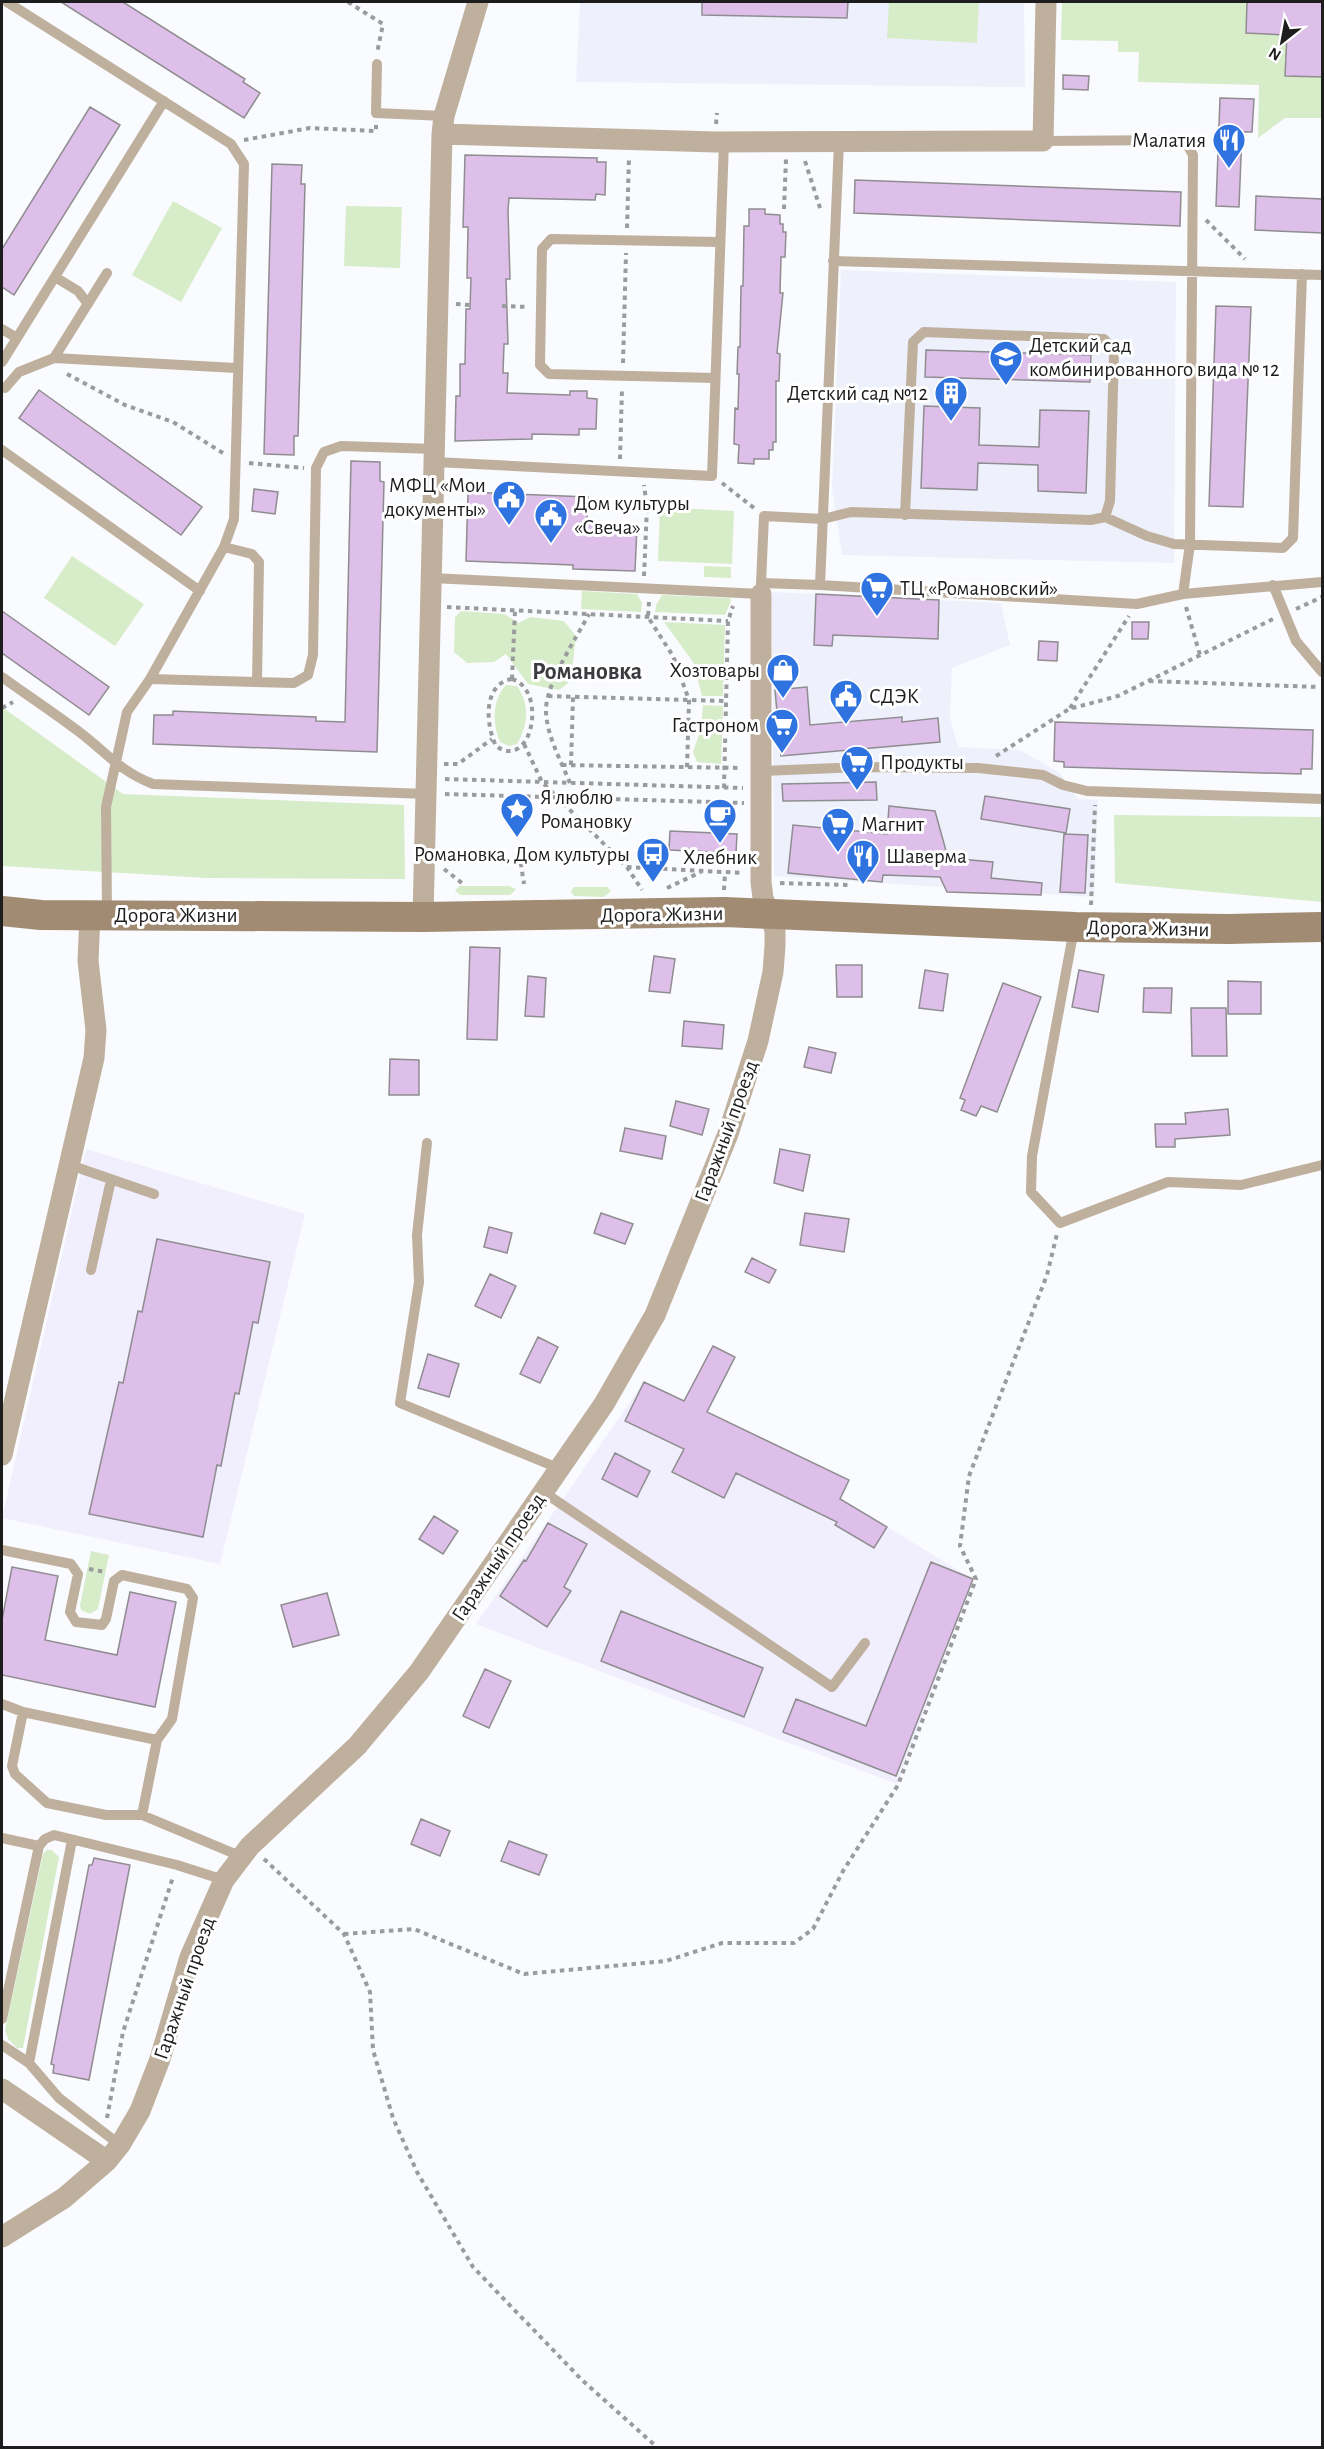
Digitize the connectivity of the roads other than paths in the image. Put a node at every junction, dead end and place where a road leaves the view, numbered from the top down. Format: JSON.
{"nodes":[{"id":1,"x":7,"y":2,"type":"edge"},
{"id":2,"x":478,"y":2,"type":"edge"},
{"id":3,"x":1046,"y":2,"type":"edge"},
{"id":4,"x":377,"y":64,"type":"road end"},
{"id":5,"x":164,"y":101,"type":"junction"},
{"id":6,"x":443,"y":125,"type":"junction"},
{"id":7,"x":1043,"y":141,"type":"junction"},
{"id":8,"x":724,"y":142,"type":"junction"},
{"id":9,"x":839,"y":142,"type":"junction"},
{"id":10,"x":720,"y":242,"type":"junction"},
{"id":11,"x":833,"y":261,"type":"junction"},
{"id":12,"x":1192,"y":269,"type":"junction"},
{"id":13,"x":107,"y":273,"type":"dead end"},
{"id":14,"x":1302,"y":274,"type":"junction"},
{"id":15,"x":1323,"y":275,"type":"edge"},
{"id":16,"x":55,"y":277,"type":"junction"},
{"id":17,"x":88,"y":304,"type":"junction"},
{"id":18,"x":2,"y":329,"type":"edge"},
{"id":19,"x":17,"y":338,"type":"junction"},
{"id":20,"x":54,"y":358,"type":"junction"},
{"id":21,"x":2,"y":362,"type":"edge"},
{"id":22,"x":237,"y":368,"type":"junction"},
{"id":23,"x":715,"y":378,"type":"junction"},
{"id":24,"x":3,"y":388,"type":"edge"},
{"id":25,"x":2,"y":450,"type":"edge"},
{"id":26,"x":435,"y":455,"type":"junction"},
{"id":27,"x":905,"y":515,"type":"junction"},
{"id":28,"x":1105,"y":517,"type":"junction"},
{"id":29,"x":823,"y":519,"type":"junction"},
{"id":30,"x":1190,"y":544,"type":"junction"},
{"id":31,"x":224,"y":547,"type":"junction"},
{"id":32,"x":431,"y":578,"type":"junction"},
{"id":33,"x":1323,"y":582,"type":"edge"},
{"id":34,"x":820,"y":585,"type":"junction"},
{"id":35,"x":1273,"y":585,"type":"junction"},
{"id":36,"x":761,"y":589,"type":"junction"},
{"id":37,"x":200,"y":591,"type":"junction"},
{"id":38,"x":1183,"y":594,"type":"junction"},
{"id":39,"x":1323,"y":672,"type":"edge"},
{"id":40,"x":2,"y":676,"type":"edge"},
{"id":41,"x":150,"y":679,"type":"junction"},
{"id":42,"x":257,"y":682,"type":"junction"},
{"id":43,"x":116,"y":765,"type":"junction"},
{"id":44,"x":427,"y":779,"type":"junction"},
{"id":45,"x":762,"y":783,"type":"junction"},
{"id":46,"x":1323,"y":799,"type":"edge"},
{"id":47,"x":2,"y":910,"type":"edge"},
{"id":48,"x":769,"y":914,"type":"junction"},
{"id":49,"x":98,"y":915,"type":"junction"},
{"id":50,"x":423,"y":917,"type":"junction"},
{"id":51,"x":1083,"y":927,"type":"junction"},
{"id":52,"x":1323,"y":927,"type":"edge"},
{"id":53,"x":427,"y":1143,"type":"dead end"},
{"id":54,"x":1323,"y":1165,"type":"edge"},
{"id":55,"x":70,"y":1166,"type":"junction"},
{"id":56,"x":111,"y":1180,"type":"junction"},
{"id":57,"x":154,"y":1194,"type":"dead end"},
{"id":58,"x":91,"y":1270,"type":"dead end"},
{"id":59,"x":2,"y":1455,"type":"edge"},
{"id":60,"x":558,"y":1468,"type":"junction"},
{"id":61,"x":542,"y":1491,"type":"junction"},
{"id":62,"x":2,"y":1550,"type":"edge"},
{"id":63,"x":866,"y":1643,"type":"dead end"},
{"id":64,"x":2,"y":1704,"type":"edge"},
{"id":65,"x":23,"y":1712,"type":"junction"},
{"id":66,"x":157,"y":1740,"type":"junction"},
{"id":67,"x":142,"y":1815,"type":"junction"},
{"id":68,"x":2,"y":1838,"type":"edge"},
{"id":69,"x":72,"y":1840,"type":"junction"},
{"id":70,"x":39,"y":1846,"type":"junction"},
{"id":71,"x":245,"y":1851,"type":"junction"},
{"id":72,"x":224,"y":1880,"type":"junction"},
{"id":73,"x":2,"y":2019,"type":"edge"},
{"id":74,"x":2,"y":2045,"type":"edge"},
{"id":75,"x":29,"y":2063,"type":"junction"},
{"id":76,"x":2,"y":2089,"type":"edge"},
{"id":77,"x":113,"y":2153,"type":"junction"},
{"id":78,"x":2,"y":2237,"type":"edge"}],
"edges":[{"from":1,"to":5,"type":"lane"},
{"from":2,"to":6,"type":"street"},
{"from":3,"to":7,"type":"street"},
{"from":4,"to":6,"type":"lane"},
{"from":5,"to":16,"type":"lane"},
{"from":5,"to":22,"type":"lane"},
{"from":6,"to":8,"type":"street"},
{"from":6,"to":26,"type":"street"},
{"from":7,"to":9,"type":"street"},
{"from":7,"to":12,"type":"lane"},
{"from":8,"to":9,"type":"street"},
{"from":8,"to":10,"type":"lane"},
{"from":9,"to":11,"type":"lane"},
{"from":10,"to":23,"type":"lane"},
{"from":10,"to":23,"type":"lane"},
{"from":11,"to":12,"type":"lane"},
{"from":11,"to":29,"type":"lane"},
{"from":12,"to":14,"type":"lane"},
{"from":12,"to":30,"type":"lane"},
{"from":13,"to":17,"type":"lane"},
{"from":14,"to":15,"type":"lane"},
{"from":14,"to":30,"type":"lane"},
{"from":16,"to":17,"type":"lane"},
{"from":16,"to":19,"type":"lane"},
{"from":17,"to":20,"type":"lane"},
{"from":18,"to":19,"type":"lane"},
{"from":19,"to":21,"type":"lane"},
{"from":20,"to":22,"type":"lane"},
{"from":20,"to":24,"type":"lane"},
{"from":22,"to":31,"type":"lane"},
{"from":23,"to":26,"type":"lane"},
{"from":25,"to":37,"type":"lane"},
{"from":26,"to":32,"type":"street"},
{"from":26,"to":42,"type":"lane"},
{"from":27,"to":28,"type":"lane"},
{"from":27,"to":28,"type":"lane"},
{"from":27,"to":29,"type":"lane"},
{"from":28,"to":30,"type":"lane"},
{"from":29,"to":34,"type":"lane"},
{"from":29,"to":36,"type":"lane"},
{"from":30,"to":38,"type":"lane"},
{"from":31,"to":37,"type":"lane"},
{"from":31,"to":42,"type":"lane"},
{"from":32,"to":36,"type":"lane"},
{"from":32,"to":44,"type":"street"},
{"from":33,"to":35,"type":"lane"},
{"from":34,"to":36,"type":"lane"},
{"from":34,"to":38,"type":"lane"},
{"from":35,"to":38,"type":"lane"},
{"from":35,"to":39,"type":"lane"},
{"from":36,"to":45,"type":"street","name":"Гаражный проезд"},
{"from":37,"to":41,"type":"lane"},
{"from":40,"to":43,"type":"lane"},
{"from":41,"to":42,"type":"lane"},
{"from":41,"to":43,"type":"lane"},
{"from":43,"to":44,"type":"lane"},
{"from":43,"to":49,"type":"lane"},
{"from":44,"to":50,"type":"street"},
{"from":45,"to":46,"type":"lane"},
{"from":45,"to":48,"type":"street","name":"Гаражный проезд"},
{"from":47,"to":49,"type":"main road","name":"Дорога Жизни"},
{"from":48,"to":50,"type":"main road","name":"Дорога Жизни"},
{"from":48,"to":51,"type":"main road","name":"Дорога Жизни"},
{"from":48,"to":60,"type":"street","name":"Гаражный проезд"},
{"from":49,"to":50,"type":"main road","name":"Дорога Жизни"},
{"from":49,"to":55,"type":"street"},
{"from":51,"to":52,"type":"main road","name":"Дорога Жизни"},
{"from":51,"to":54,"type":"lane"},
{"from":53,"to":60,"type":"lane"},
{"from":55,"to":56,"type":"lane"},
{"from":55,"to":59,"type":"street"},
{"from":56,"to":57,"type":"lane"},
{"from":56,"to":58,"type":"lane"},
{"from":60,"to":61,"type":"street","name":"Гаражный проезд"},
{"from":61,"to":63,"type":"lane"},
{"from":61,"to":71,"type":"street","name":"Гаражный проезд"},
{"from":62,"to":66,"type":"lane"},
{"from":64,"to":65,"type":"lane"},
{"from":65,"to":66,"type":"lane"},
{"from":65,"to":67,"type":"lane"},
{"from":66,"to":67,"type":"lane"},
{"from":67,"to":71,"type":"lane"},
{"from":68,"to":70,"type":"lane"},
{"from":69,"to":70,"type":"lane"},
{"from":69,"to":72,"type":"lane"},
{"from":69,"to":75,"type":"lane"},
{"from":70,"to":73,"type":"lane"},
{"from":71,"to":72,"type":"street","name":"Гаражный проезд"},
{"from":72,"to":77,"type":"street","name":"Гаражный проезд"},
{"from":74,"to":75,"type":"lane"},
{"from":75,"to":77,"type":"lane"},
{"from":76,"to":77,"type":"street"},
{"from":77,"to":78,"type":"street","name":"Гаражный проезд"}]}
